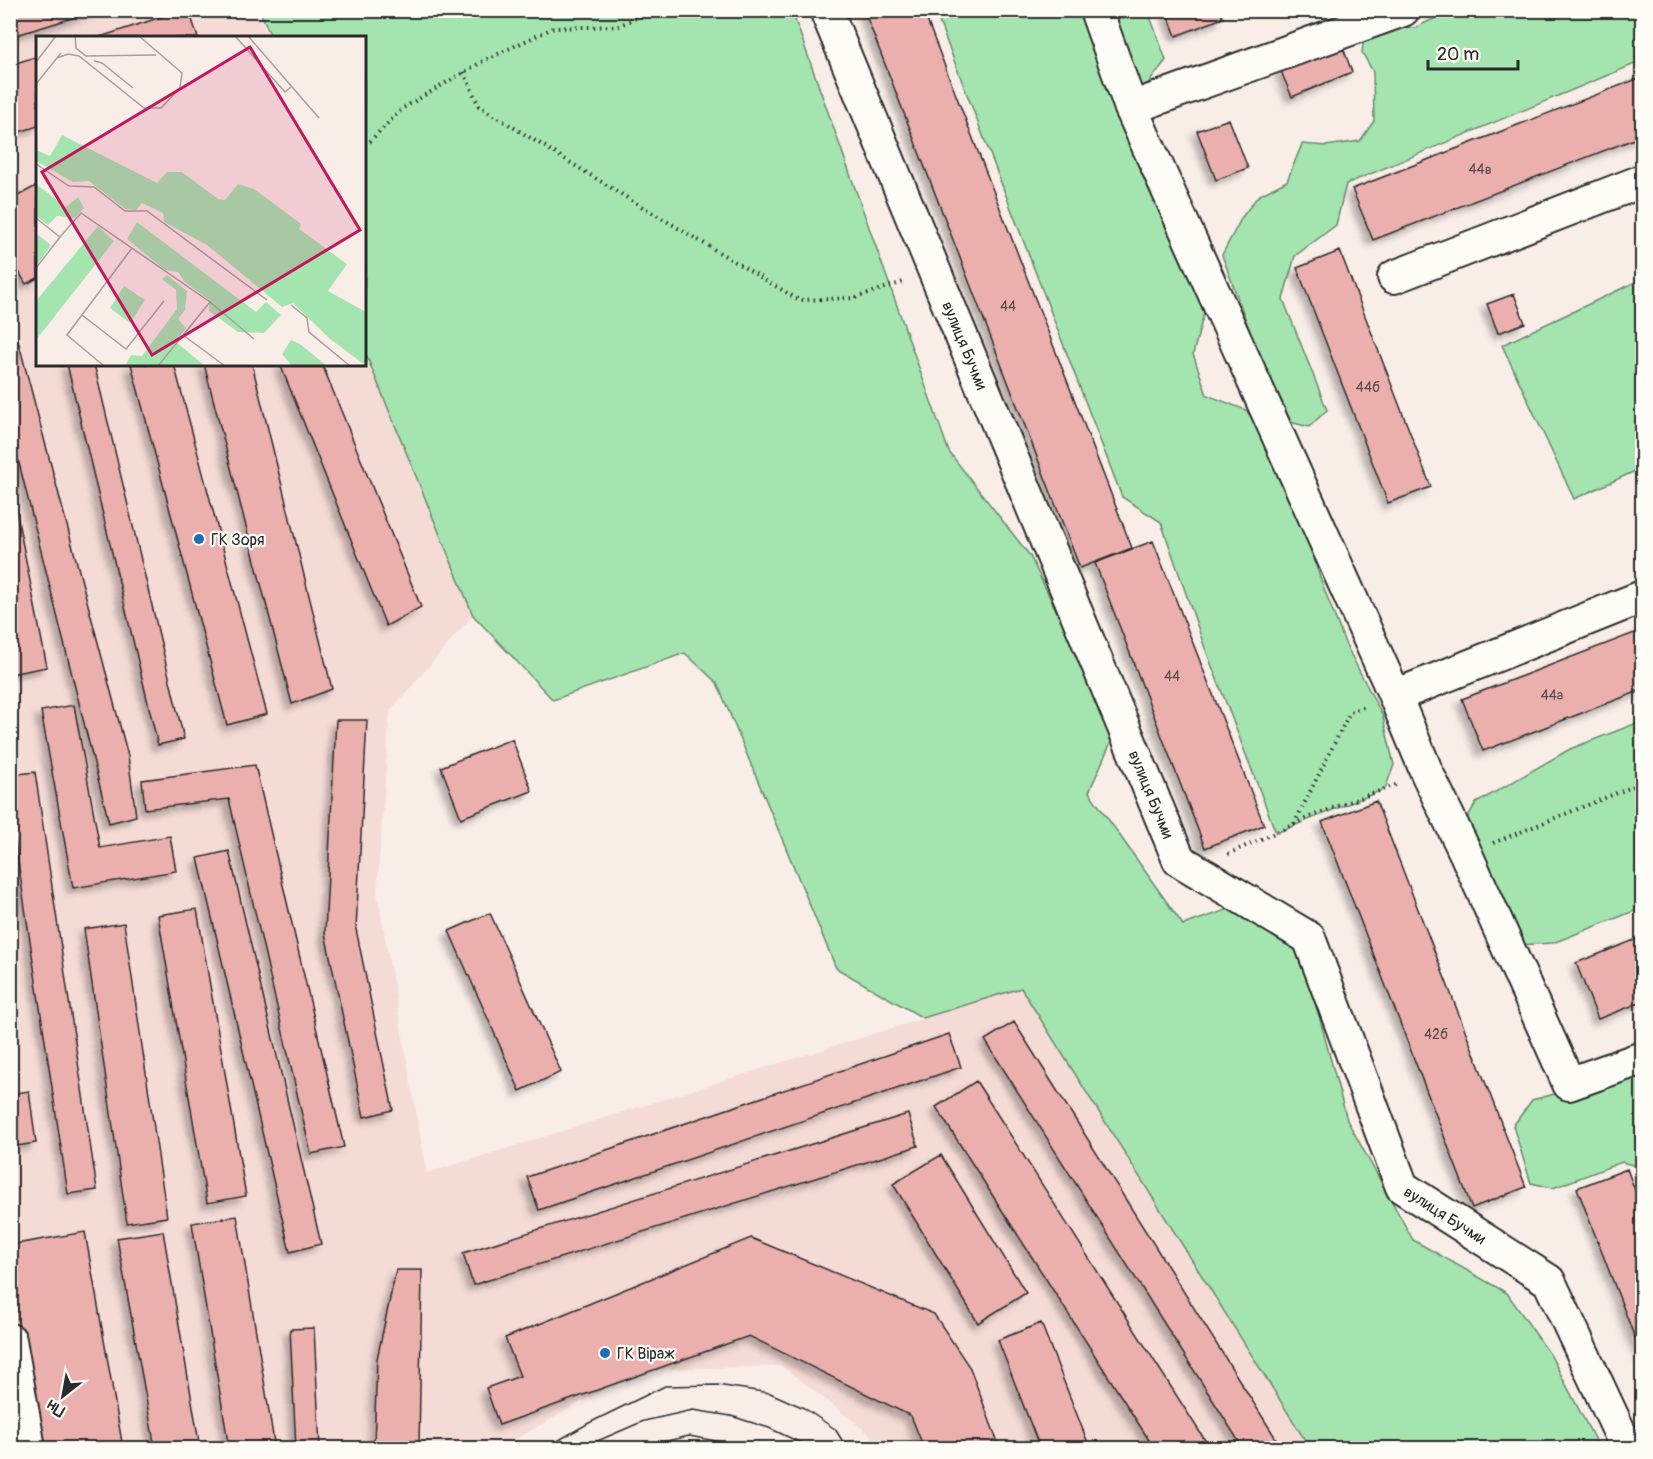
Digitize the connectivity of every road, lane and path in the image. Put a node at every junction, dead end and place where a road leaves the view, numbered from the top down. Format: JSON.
{"nodes":[{"id":1,"x":649,"y":10,"type":"edge"},
{"id":2,"x":826,"y":10,"type":"edge"},
{"id":3,"x":1096,"y":10,"type":"edge"},
{"id":4,"x":1401,"y":11,"type":"edge"},
{"id":5,"x":464,"y":72,"type":"junction"},
{"id":6,"x":1131,"y":108,"type":"junction"},
{"id":7,"x":366,"y":142,"type":"edge"},
{"id":8,"x":1642,"y":182,"type":"edge"},
{"id":9,"x":934,"y":271,"type":"junction"},
{"id":10,"x":1394,"y":277,"type":"dead end"},
{"id":11,"x":1642,"y":597,"type":"edge"},
{"id":12,"x":1395,"y":696,"type":"junction"},
{"id":13,"x":1642,"y":783,"type":"edge"},
{"id":14,"x":1384,"y":789,"type":"dead end"},
{"id":15,"x":1294,"y":825,"type":"junction"},
{"id":16,"x":1466,"y":854,"type":"junction"},
{"id":17,"x":1194,"y":869,"type":"junction"},
{"id":18,"x":1642,"y":1058,"type":"edge"},
{"id":19,"x":10,"y":1340,"type":"edge"},
{"id":20,"x":29,"y":1449,"type":"edge"},
{"id":21,"x":1627,"y":1449,"type":"edge"}],
"edges":[{"from":1,"to":5,"type":"path"},
{"from":2,"to":9,"type":"street","name":"вулиця Бучми"},
{"from":3,"to":6,"type":"street"},
{"from":4,"to":6,"type":"street"},
{"from":5,"to":7,"type":"path"},
{"from":5,"to":9,"type":"path"},
{"from":6,"to":12,"type":"street"},
{"from":8,"to":10,"type":"street"},
{"from":9,"to":17,"type":"street","name":"вулиця Бучми"},
{"from":11,"to":12,"type":"street"},
{"from":12,"to":15,"type":"path"},
{"from":12,"to":16,"type":"street"},
{"from":13,"to":16,"type":"path"},
{"from":14,"to":15,"type":"path"},
{"from":15,"to":17,"type":"path"},
{"from":16,"to":18,"type":"street"},
{"from":17,"to":21,"type":"street","name":"вулиця Бучми"},
{"from":19,"to":20,"type":"street"}]}
